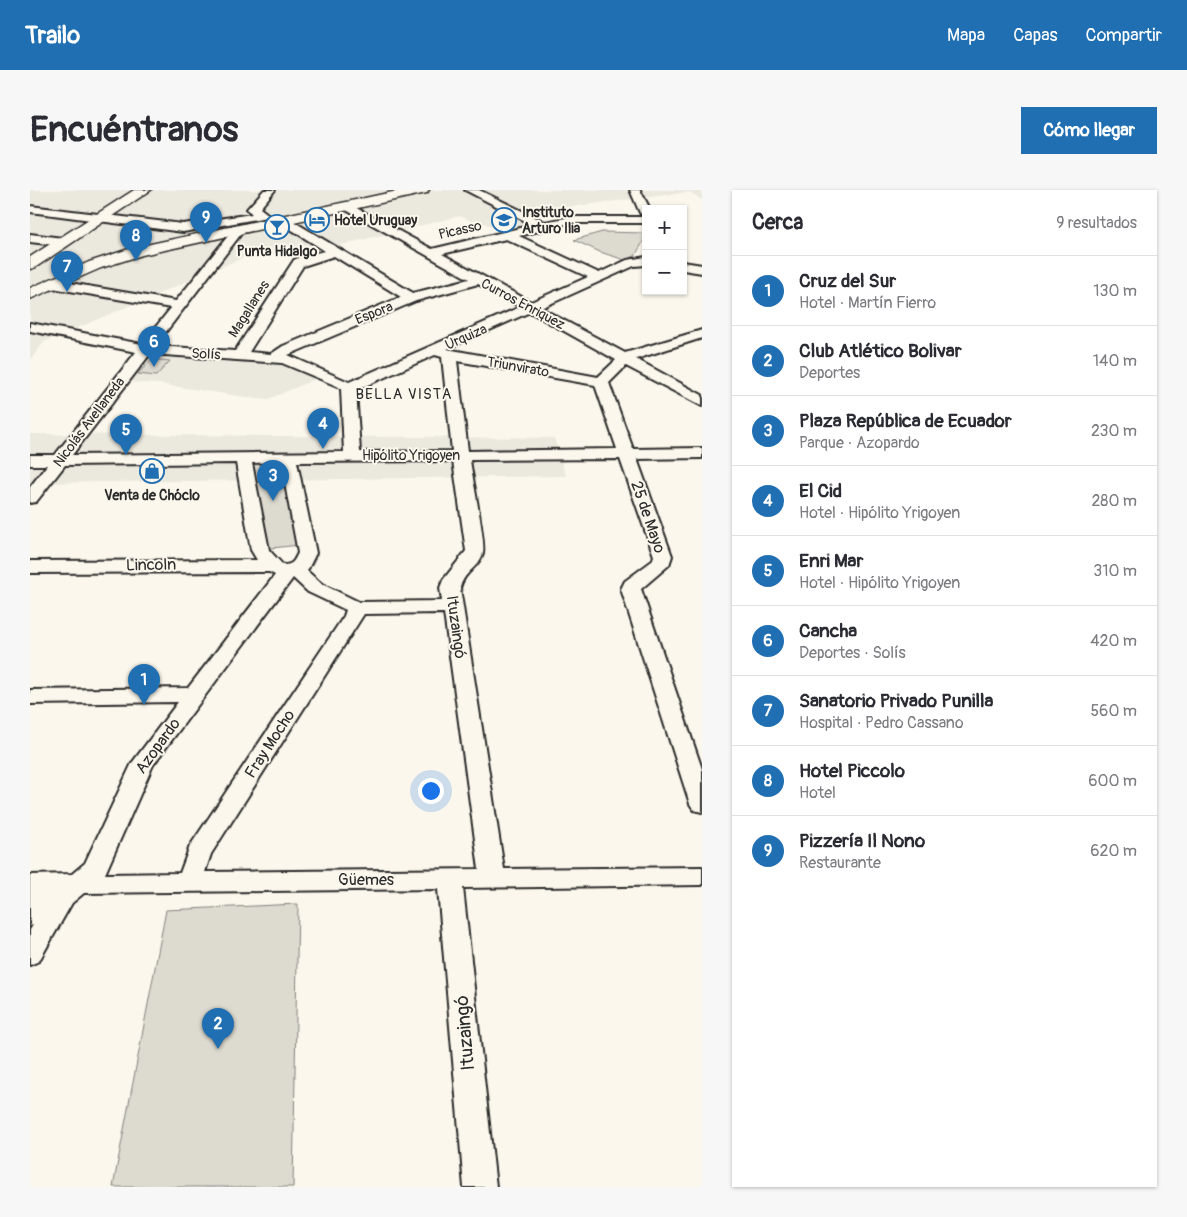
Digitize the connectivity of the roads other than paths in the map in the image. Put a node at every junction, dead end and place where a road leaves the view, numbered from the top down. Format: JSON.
{"nodes":[{"id":1,"x":144,"y":190,"type":"edge"},
{"id":2,"x":270,"y":190,"type":"edge"},
{"id":3,"x":395,"y":190,"type":"edge"},
{"id":4,"x":422,"y":190,"type":"edge"},
{"id":5,"x":470,"y":190,"type":"edge"},
{"id":6,"x":635,"y":190,"type":"edge"},
{"id":7,"x":642,"y":205,"type":"edge"},
{"id":8,"x":315,"y":206,"type":"junction"},
{"id":9,"x":345,"y":206,"type":"junction"},
{"id":10,"x":30,"y":209,"type":"edge"},
{"id":11,"x":298,"y":210,"type":"junction"},
{"id":12,"x":263,"y":214,"type":"junction"},
{"id":13,"x":102,"y":217,"type":"junction"},
{"id":14,"x":282,"y":219,"type":"junction"},
{"id":15,"x":642,"y":220,"type":"edge"},
{"id":16,"x":544,"y":226,"type":"junction"},
{"id":17,"x":240,"y":228,"type":"junction"},
{"id":18,"x":508,"y":235,"type":"junction"},
{"id":19,"x":30,"y":238,"type":"edge"},
{"id":20,"x":63,"y":242,"type":"junction"},
{"id":21,"x":336,"y":252,"type":"junction"},
{"id":22,"x":429,"y":253,"type":"junction"},
{"id":23,"x":642,"y":259,"type":"edge"},
{"id":24,"x":30,"y":264,"type":"edge"},
{"id":25,"x":687,"y":266,"type":"edge"},
{"id":26,"x":702,"y":268,"type":"edge"},
{"id":27,"x":598,"y":277,"type":"junction"},
{"id":28,"x":479,"y":280,"type":"junction"},
{"id":29,"x":41,"y":288,"type":"edge"},
{"id":30,"x":411,"y":298,"type":"junction"},
{"id":31,"x":180,"y":306,"type":"junction"},
{"id":32,"x":531,"y":308,"type":"junction"},
{"id":33,"x":30,"y":327,"type":"edge"},
{"id":34,"x":702,"y":334,"type":"edge"},
{"id":35,"x":146,"y":350,"type":"junction"},
{"id":36,"x":442,"y":352,"type":"junction"},
{"id":37,"x":239,"y":356,"type":"junction"},
{"id":38,"x":274,"y":358,"type":"junction"},
{"id":39,"x":625,"y":359,"type":"junction"},
{"id":40,"x":601,"y":382,"type":"junction"},
{"id":41,"x":348,"y":388,"type":"junction"},
{"id":42,"x":702,"y":401,"type":"edge"},
{"id":43,"x":625,"y":453,"type":"junction"},
{"id":44,"x":702,"y":453,"type":"edge"},
{"id":45,"x":352,"y":455,"type":"junction"},
{"id":46,"x":461,"y":455,"type":"junction"},
{"id":47,"x":288,"y":456,"type":"junction"},
{"id":48,"x":243,"y":457,"type":"junction"},
{"id":49,"x":30,"y":460,"type":"edge"},
{"id":50,"x":61,"y":460,"type":"junction"},
{"id":51,"x":30,"y":498,"type":"edge"},
{"id":52,"x":30,"y":567,"type":"edge"},
{"id":53,"x":286,"y":567,"type":"junction"},
{"id":54,"x":452,"y":607,"type":"junction"},
{"id":55,"x":356,"y":608,"type":"junction"},
{"id":56,"x":196,"y":695,"type":"junction"},
{"id":57,"x":30,"y":697,"type":"edge"},
{"id":58,"x":702,"y":804,"type":"edge"},
{"id":59,"x":702,"y":876,"type":"edge"},
{"id":60,"x":493,"y":878,"type":"junction"},
{"id":61,"x":450,"y":880,"type":"junction"},
{"id":62,"x":189,"y":882,"type":"junction"},
{"id":63,"x":39,"y":884,"type":"edge"},
{"id":64,"x":79,"y":884,"type":"junction"},
{"id":65,"x":30,"y":916,"type":"edge"},
{"id":66,"x":30,"y":954,"type":"edge"},
{"id":67,"x":480,"y":1187,"type":"edge"}],
"edges":[{"from":1,"to":13,"type":"main road"},
{"from":2,"to":12,"type":"street"},
{"from":3,"to":8,"type":"main road"},
{"from":3,"to":9,"type":"main road"},
{"from":4,"to":9,"type":"main road"},
{"from":5,"to":16,"type":"street"},
{"from":6,"to":7,"type":"street"},
{"from":8,"to":11,"type":"main road"},
{"from":8,"to":12,"type":"main road"},
{"from":9,"to":14,"type":"main road"},
{"from":9,"to":22,"type":"street","name":"Curros Enriquez"},
{"from":10,"to":13,"type":"street"},
{"from":11,"to":17,"type":"main road"},
{"from":11,"to":29,"type":"main road"},
{"from":12,"to":13,"type":"street"},
{"from":13,"to":20,"type":"main road"},
{"from":14,"to":17,"type":"main road"},
{"from":14,"to":21,"type":"street"},
{"from":15,"to":16,"type":"street","name":"Picasso"},
{"from":16,"to":18,"type":"street","name":"Picasso"},
{"from":17,"to":29,"type":"main road"},
{"from":17,"to":31,"type":"street","name":"Nicolás Avellaneda"},
{"from":18,"to":22,"type":"street","name":"Picasso"},
{"from":18,"to":27,"type":"street"},
{"from":19,"to":20,"type":"street"},
{"from":20,"to":24,"type":"main road"},
{"from":21,"to":30,"type":"street"},
{"from":21,"to":37,"type":"street","name":"Magallanes"},
{"from":22,"to":28,"type":"street","name":"Curros Enriquez"},
{"from":23,"to":27,"type":"street","name":"Urquiza"},
{"from":25,"to":26,"type":"street"},
{"from":27,"to":32,"type":"street","name":"Urquiza"},
{"from":28,"to":30,"type":"street","name":"Espora"},
{"from":28,"to":32,"type":"street","name":"Curros Enriquez"},
{"from":29,"to":31,"type":"street"},
{"from":30,"to":38,"type":"street","name":"Espora"},
{"from":31,"to":35,"type":"street","name":"Nicolás Avellaneda"},
{"from":32,"to":36,"type":"street","name":"Urquiza"},
{"from":32,"to":39,"type":"street","name":"Curros Enriquez"},
{"from":33,"to":35,"type":"street","name":"Solís"},
{"from":34,"to":39,"type":"street"},
{"from":35,"to":37,"type":"street","name":"Solís"},
{"from":35,"to":50,"type":"street","name":"Nicolás Avellaneda"},
{"from":36,"to":40,"type":"street","name":"Triunvirato"},
{"from":36,"to":41,"type":"street","name":"Urquiza"},
{"from":36,"to":46,"type":"street","name":"Ituzaingó"},
{"from":37,"to":38,"type":"street","name":"Solís"},
{"from":38,"to":41,"type":"street","name":"Solís"},
{"from":39,"to":40,"type":"street"},
{"from":39,"to":42,"type":"street","name":"Curros Enriquez"},
{"from":40,"to":43,"type":"street","name":"25 de Mayo"},
{"from":41,"to":45,"type":"street"},
{"from":43,"to":44,"type":"street","name":"Hipólito Yrigoyen"},
{"from":43,"to":46,"type":"street","name":"Hipólito Yrigoyen"},
{"from":43,"to":58,"type":"street","name":"25 de Mayo"},
{"from":45,"to":46,"type":"street","name":"Hipólito Yrigoyen"},
{"from":45,"to":47,"type":"street","name":"Hipólito Yrigoyen"},
{"from":46,"to":54,"type":"street","name":"Ituzaingó"},
{"from":47,"to":48,"type":"street","name":"Hipólito Yrigoyen"},
{"from":47,"to":53,"type":"street"},
{"from":48,"to":50,"type":"street","name":"Hipólito Yrigoyen"},
{"from":48,"to":53,"type":"street"},
{"from":49,"to":50,"type":"street","name":"Hipólito Yrigoyen"},
{"from":50,"to":51,"type":"street","name":"Nicolás Avellaneda"},
{"from":52,"to":53,"type":"street","name":"Lincoln"},
{"from":53,"to":55,"type":"street"},
{"from":53,"to":56,"type":"street","name":"Azopardo"},
{"from":54,"to":55,"type":"street"},
{"from":54,"to":60,"type":"street","name":"Ituzaingó"},
{"from":55,"to":62,"type":"street","name":"Fray Mocho"},
{"from":56,"to":57,"type":"street"},
{"from":56,"to":64,"type":"street","name":"Azopardo"},
{"from":59,"to":60,"type":"street","name":"Güemes"},
{"from":60,"to":61,"type":"street","name":"Güemes"},
{"from":61,"to":62,"type":"street","name":"Güemes"},
{"from":61,"to":67,"type":"street","name":"Ituzaingó"},
{"from":62,"to":64,"type":"street","name":"Güemes"},
{"from":63,"to":64,"type":"street","name":"Güemes"},
{"from":63,"to":65,"type":"street"},
{"from":64,"to":66,"type":"street","name":"Azopardo"}]}
